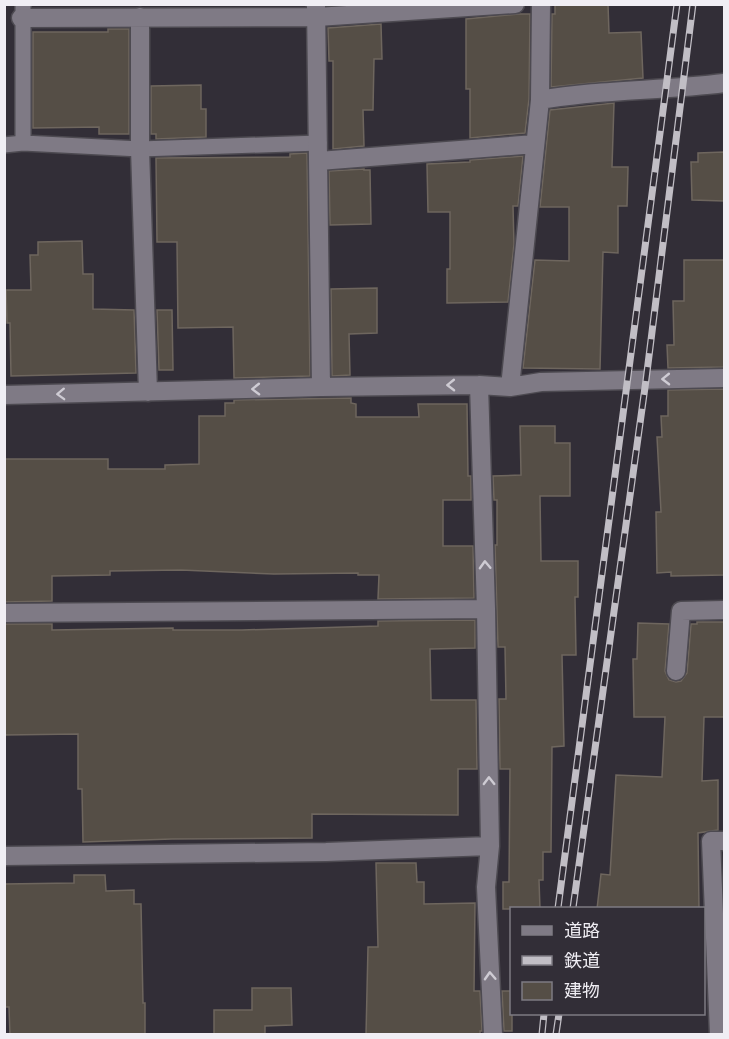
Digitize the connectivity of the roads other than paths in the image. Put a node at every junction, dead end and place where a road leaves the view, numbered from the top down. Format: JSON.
{"nodes":[{"id":1,"x":515,"y":4,"type":"edge"},
{"id":2,"x":541,"y":4,"type":"edge"},
{"id":3,"x":22,"y":11,"type":"edge"},
{"id":4,"x":316,"y":11,"type":"edge"},
{"id":5,"x":140,"y":17,"type":"junction"},
{"id":6,"x":724,"y":83,"type":"edge"},
{"id":7,"x":540,"y":99,"type":"junction"},
{"id":8,"x":23,"y":143,"type":"junction"},
{"id":9,"x":535,"y":144,"type":"junction"},
{"id":10,"x":4,"y":145,"type":"edge"},
{"id":11,"x":140,"y":149,"type":"junction"},
{"id":12,"x":319,"y":152,"type":"junction"},
{"id":13,"x":724,"y":378,"type":"edge"},
{"id":14,"x":479,"y":385,"type":"junction"},
{"id":15,"x":321,"y":387,"type":"junction"},
{"id":16,"x":510,"y":387,"type":"junction"},
{"id":17,"x":148,"y":392,"type":"junction"},
{"id":18,"x":4,"y":395,"type":"edge"},
{"id":19,"x":486,"y":609,"type":"junction"},
{"id":20,"x":724,"y":610,"type":"edge"},
{"id":21,"x":4,"y":613,"type":"edge"},
{"id":22,"x":676,"y":671,"type":"dead end"},
{"id":23,"x":724,"y":841,"type":"edge"},
{"id":24,"x":490,"y":846,"type":"junction"},
{"id":25,"x":4,"y":856,"type":"edge"},
{"id":26,"x":493,"y":1035,"type":"edge"},
{"id":27,"x":719,"y":1035,"type":"edge"}],
"edges":[{"from":1,"to":4,"type":"street"},
{"from":2,"to":7,"type":"street"},
{"from":3,"to":5,"type":"street"},
{"from":3,"to":8,"type":"lane"},
{"from":4,"to":5,"type":"street"},
{"from":4,"to":12,"type":"street"},
{"from":5,"to":11,"type":"street"},
{"from":6,"to":7,"type":"street"},
{"from":7,"to":9,"type":"street"},
{"from":8,"to":10,"type":"lane"},
{"from":8,"to":11,"type":"lane"},
{"from":9,"to":12,"type":"street"},
{"from":9,"to":16,"type":"street"},
{"from":11,"to":12,"type":"lane"},
{"from":11,"to":17,"type":"street"},
{"from":12,"to":15,"type":"street"},
{"from":13,"to":16,"type":"street","one_way":true},
{"from":14,"to":15,"type":"street","one_way":true},
{"from":14,"to":16,"type":"street"},
{"from":19,"to":14,"type":"street","one_way":true},
{"from":15,"to":17,"type":"street","one_way":true},
{"from":17,"to":18,"type":"street","one_way":true},
{"from":19,"to":21,"type":"street"},
{"from":24,"to":19,"type":"street","one_way":true},
{"from":20,"to":22,"type":"street"},
{"from":23,"to":27,"type":"street"},
{"from":24,"to":25,"type":"street"},
{"from":26,"to":24,"type":"street","one_way":true}]}
